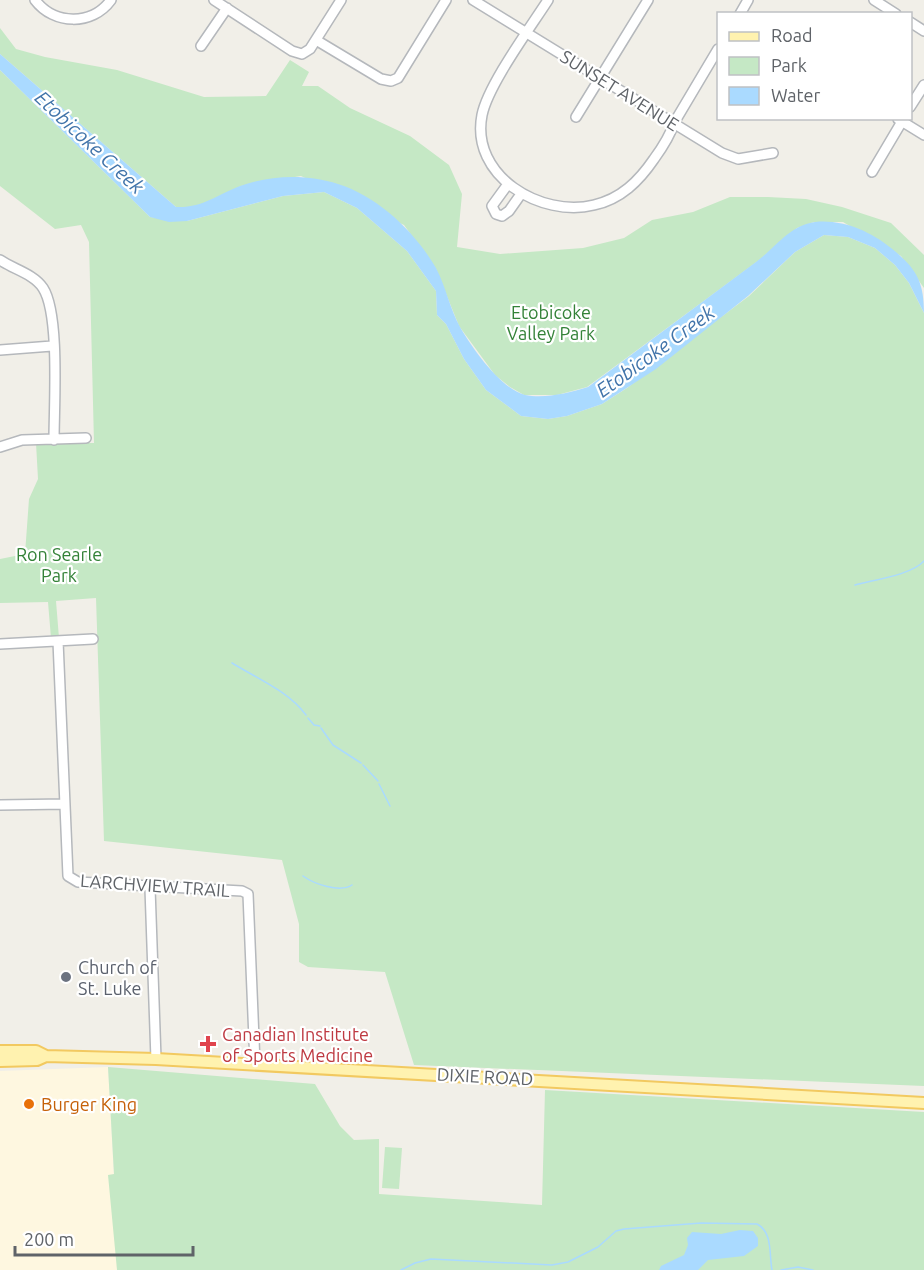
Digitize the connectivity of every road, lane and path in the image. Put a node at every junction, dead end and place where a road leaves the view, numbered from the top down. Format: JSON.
{"nodes":[{"id":1,"x":35,"y":0,"type":"edge"},
{"id":2,"x":111,"y":0,"type":"edge"},
{"id":3,"x":214,"y":0,"type":"edge"},
{"id":4,"x":341,"y":0,"type":"edge"},
{"id":5,"x":446,"y":0,"type":"edge"},
{"id":6,"x":472,"y":0,"type":"edge"},
{"id":7,"x":548,"y":0,"type":"edge"},
{"id":8,"x":648,"y":0,"type":"edge"},
{"id":9,"x":874,"y":0,"type":"edge"},
{"id":10,"x":227,"y":8,"type":"junction"},
{"id":11,"x":893,"y":12,"type":"edge"},
{"id":12,"x":527,"y":33,"type":"junction"},
{"id":13,"x":316,"y":40,"type":"junction"},
{"id":14,"x":201,"y":46,"type":"dead end"},
{"id":15,"x":717,"y":51,"type":"edge"},
{"id":16,"x":600,"y":77,"type":"junction"},
{"id":17,"x":924,"y":85,"type":"edge"},
{"id":18,"x":912,"y":104,"type":"edge"},
{"id":19,"x":576,"y":117,"type":"dead end"},
{"id":20,"x":901,"y":120,"type":"edge"},
{"id":21,"x":674,"y":123,"type":"junction"},
{"id":22,"x":924,"y":135,"type":"edge"},
{"id":23,"x":772,"y":153,"type":"dead end"},
{"id":24,"x":872,"y":172,"type":"dead end"},
{"id":25,"x":507,"y":184,"type":"junction"},
{"id":26,"x":521,"y":194,"type":"junction"},
{"id":27,"x":0,"y":260,"type":"edge"},
{"id":28,"x":52,"y":346,"type":"junction"},
{"id":29,"x":0,"y":350,"type":"edge"},
{"id":30,"x":86,"y":438,"type":"dead end"},
{"id":31,"x":54,"y":440,"type":"junction"},
{"id":32,"x":0,"y":447,"type":"edge"},
{"id":33,"x":93,"y":639,"type":"dead end"},
{"id":34,"x":58,"y":641,"type":"junction"},
{"id":35,"x":0,"y":644,"type":"edge"},
{"id":36,"x":65,"y":804,"type":"junction"},
{"id":37,"x":0,"y":805,"type":"edge"},
{"id":38,"x":150,"y":888,"type":"junction"},
{"id":39,"x":0,"y":1050,"type":"edge"},
{"id":40,"x":46,"y":1056,"type":"junction"},
{"id":41,"x":156,"y":1059,"type":"junction"},
{"id":42,"x":0,"y":1061,"type":"edge"},
{"id":43,"x":255,"y":1064,"type":"junction"},
{"id":44,"x":924,"y":1103,"type":"edge"}],
"edges":[{"from":1,"to":2,"type":"street"},
{"from":3,"to":10,"type":"street"},
{"from":4,"to":13,"type":"street"},
{"from":5,"to":13,"type":"street"},
{"from":6,"to":12,"type":"street","name":"SUNSET AVENUE"},
{"from":7,"to":12,"type":"street"},
{"from":8,"to":16,"type":"street"},
{"from":9,"to":11,"type":"street"},
{"from":10,"to":13,"type":"street"},
{"from":10,"to":14,"type":"street"},
{"from":12,"to":16,"type":"street","name":"SUNSET AVENUE"},
{"from":12,"to":25,"type":"street"},
{"from":15,"to":21,"type":"street"},
{"from":16,"to":19,"type":"street"},
{"from":16,"to":21,"type":"street","name":"SUNSET AVENUE"},
{"from":17,"to":18,"type":"street"},
{"from":20,"to":22,"type":"street"},
{"from":20,"to":24,"type":"street"},
{"from":21,"to":23,"type":"street","name":"SUNSET AVENUE"},
{"from":21,"to":26,"type":"street"},
{"from":25,"to":26,"type":"street"},
{"from":25,"to":26,"type":"street"},
{"from":27,"to":28,"type":"street"},
{"from":28,"to":29,"type":"street"},
{"from":28,"to":31,"type":"street"},
{"from":30,"to":31,"type":"street"},
{"from":31,"to":32,"type":"street"},
{"from":33,"to":34,"type":"street"},
{"from":34,"to":35,"type":"street"},
{"from":34,"to":36,"type":"street"},
{"from":36,"to":37,"type":"street"},
{"from":36,"to":38,"type":"street","name":"LARCHVIEW TRAIL"},
{"from":38,"to":41,"type":"street"},
{"from":38,"to":43,"type":"street","name":"LARCHVIEW TRAIL"},
{"from":39,"to":40,"type":"main road","name":"DIXIE ROAD"},
{"from":40,"to":41,"type":"main road","name":"DIXIE ROAD"},
{"from":40,"to":42,"type":"main road","name":"DIXIE ROAD"},
{"from":41,"to":43,"type":"main road","name":"DIXIE ROAD"},
{"from":43,"to":44,"type":"main road","name":"DIXIE ROAD"}]}
